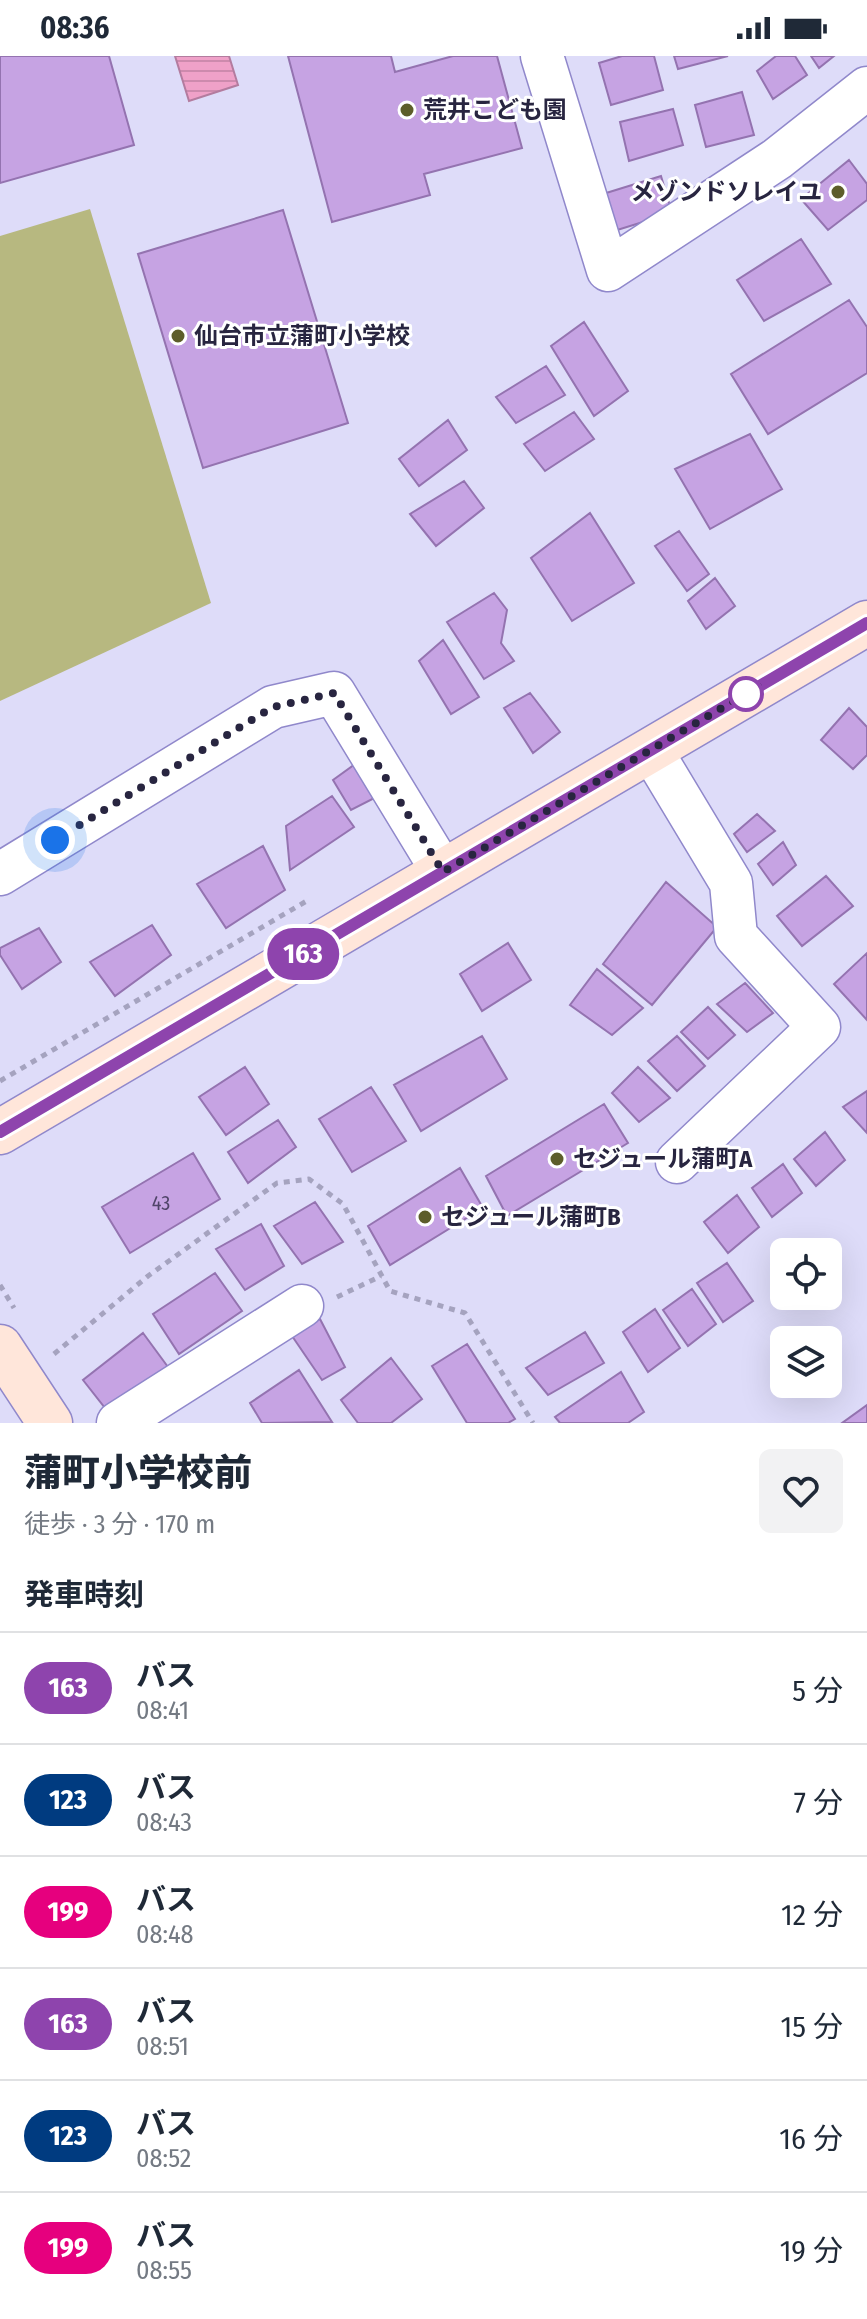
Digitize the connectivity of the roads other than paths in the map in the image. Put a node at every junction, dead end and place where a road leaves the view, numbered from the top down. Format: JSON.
{"nodes":[{"id":1,"x":542,"y":56,"type":"edge"},
{"id":2,"x":867,"y":88,"type":"edge"},
{"id":3,"x":867,"y":623,"type":"edge"},
{"id":4,"x":651,"y":750,"type":"junction"},
{"id":5,"x":443,"y":872,"type":"junction"},
{"id":6,"x":0,"y":874,"type":"edge"},
{"id":7,"x":0,"y":1132,"type":"edge"},
{"id":8,"x":677,"y":1162,"type":"dead end"},
{"id":9,"x":302,"y":1306,"type":"dead end"},
{"id":10,"x":0,"y":1347,"type":"edge"},
{"id":11,"x":42,"y":1420,"type":"edge"},
{"id":12,"x":118,"y":1423,"type":"edge"}],
"edges":[{"from":1,"to":2,"type":"street"},
{"from":3,"to":4,"type":"main road"},
{"from":4,"to":5,"type":"main road"},
{"from":4,"to":8,"type":"street"},
{"from":5,"to":6,"type":"street"},
{"from":5,"to":7,"type":"main road"},
{"from":9,"to":12,"type":"street"},
{"from":10,"to":11,"type":"main road"}]}
